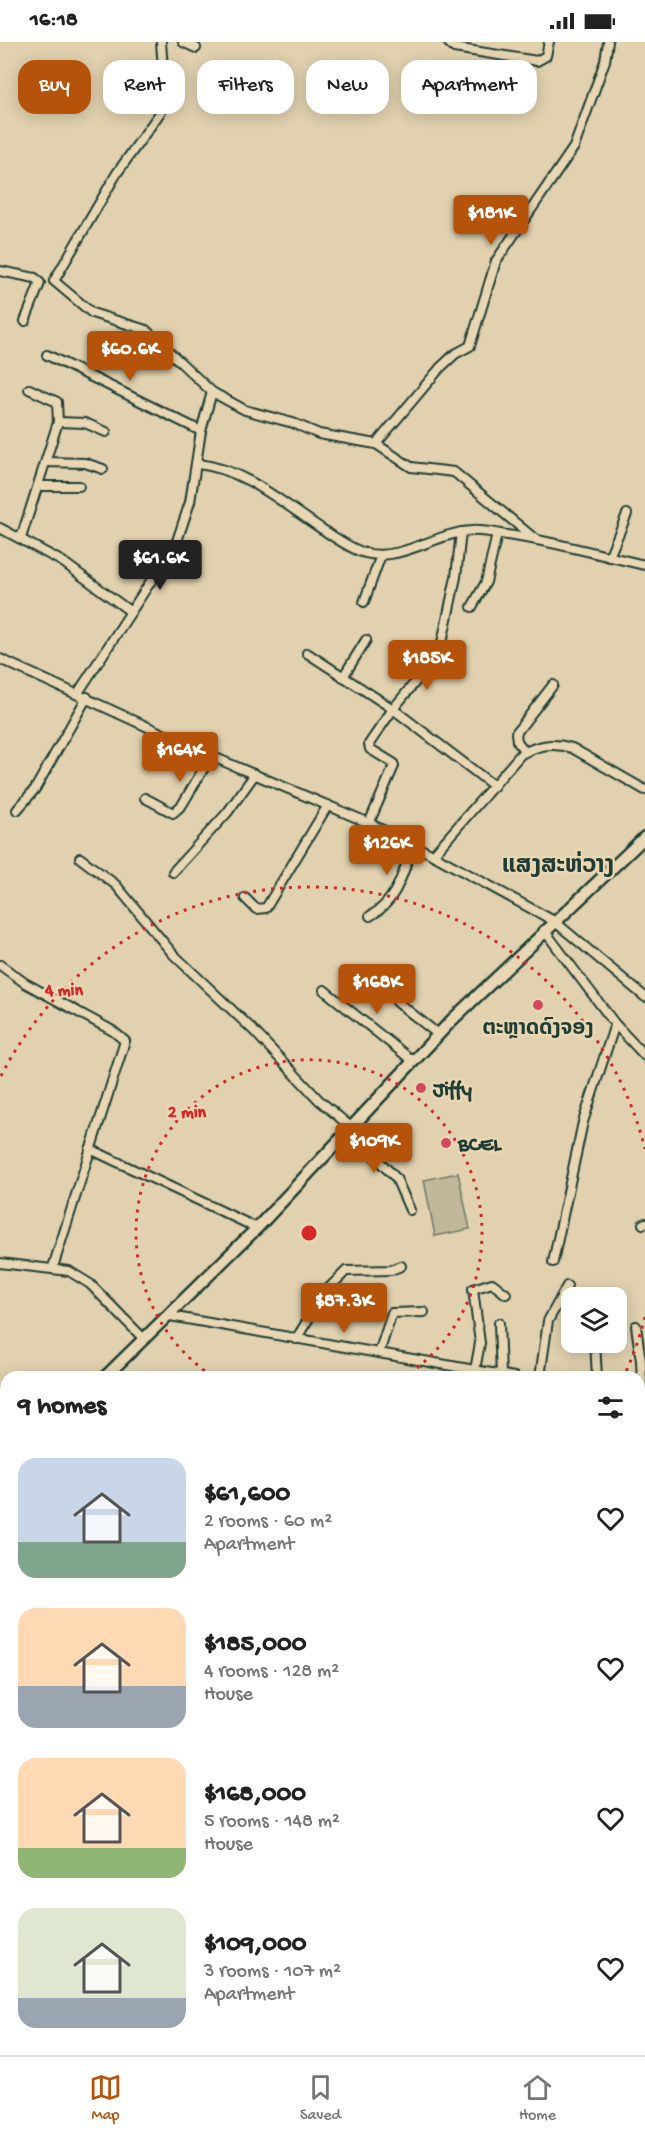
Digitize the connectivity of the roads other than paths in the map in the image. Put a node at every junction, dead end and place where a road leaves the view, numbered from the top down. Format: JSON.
{"nodes":[{"id":1,"x":161,"y":42,"type":"edge"},
{"id":2,"x":183,"y":42,"type":"edge"},
{"id":3,"x":448,"y":42,"type":"edge"},
{"id":4,"x":549,"y":42,"type":"edge"},
{"id":5,"x":608,"y":42,"type":"edge"},
{"id":6,"x":196,"y":48,"type":"dead end"},
{"id":7,"x":0,"y":271,"type":"edge"},
{"id":8,"x":25,"y":321,"type":"dead end"},
{"id":9,"x":47,"y":355,"type":"dead end"},
{"id":10,"x":29,"y":389,"type":"dead end"},
{"id":11,"x":212,"y":392,"type":"junction"},
{"id":12,"x":58,"y":422,"type":"junction"},
{"id":13,"x":201,"y":431,"type":"junction"},
{"id":14,"x":106,"y":432,"type":"dead end"},
{"id":15,"x":376,"y":444,"type":"junction"},
{"id":16,"x":46,"y":462,"type":"junction"},
{"id":17,"x":198,"y":464,"type":"junction"},
{"id":18,"x":102,"y":469,"type":"dead end"},
{"id":19,"x":39,"y":486,"type":"junction"},
{"id":20,"x":79,"y":486,"type":"dead end"},
{"id":21,"x":627,"y":514,"type":"dead end"},
{"id":22,"x":0,"y":528,"type":"edge"},
{"id":23,"x":461,"y":532,"type":"junction"},
{"id":24,"x":497,"y":534,"type":"junction"},
{"id":25,"x":21,"y":538,"type":"junction"},
{"id":26,"x":535,"y":538,"type":"junction"},
{"id":27,"x":381,"y":555,"type":"junction"},
{"id":28,"x":609,"y":557,"type":"junction"},
{"id":29,"x":645,"y":565,"type":"edge"},
{"id":30,"x":364,"y":602,"type":"dead end"},
{"id":31,"x":472,"y":607,"type":"dead end"},
{"id":32,"x":132,"y":612,"type":"junction"},
{"id":33,"x":366,"y":640,"type":"dead end"},
{"id":34,"x":307,"y":653,"type":"dead end"},
{"id":35,"x":0,"y":659,"type":"edge"},
{"id":36,"x":343,"y":677,"type":"junction"},
{"id":37,"x":553,"y":685,"type":"dead end"},
{"id":38,"x":78,"y":693,"type":"junction"},
{"id":39,"x":87,"y":697,"type":"junction"},
{"id":40,"x":393,"y":709,"type":"junction"},
{"id":41,"x":525,"y":752,"type":"junction"},
{"id":42,"x":211,"y":756,"type":"junction"},
{"id":43,"x":255,"y":774,"type":"junction"},
{"id":44,"x":494,"y":786,"type":"junction"},
{"id":45,"x":645,"y":790,"type":"edge"},
{"id":46,"x":145,"y":798,"type":"dead end"},
{"id":47,"x":328,"y":806,"type":"junction"},
{"id":48,"x":17,"y":810,"type":"dead end"},
{"id":49,"x":369,"y":823,"type":"junction"},
{"id":50,"x":645,"y":837,"type":"edge"},
{"id":51,"x":413,"y":845,"type":"junction"},
{"id":52,"x":433,"y":855,"type":"junction"},
{"id":53,"x":80,"y":858,"type":"dead end"},
{"id":54,"x":173,"y":872,"type":"dead end"},
{"id":55,"x":245,"y":898,"type":"dead end"},
{"id":56,"x":370,"y":916,"type":"dead end"},
{"id":57,"x":554,"y":921,"type":"junction"},
{"id":58,"x":544,"y":930,"type":"junction"},
{"id":59,"x":0,"y":965,"type":"edge"},
{"id":60,"x":324,"y":990,"type":"dead end"},
{"id":61,"x":645,"y":997,"type":"edge"},
{"id":62,"x":397,"y":1002,"type":"dead end"},
{"id":63,"x":615,"y":1024,"type":"junction"},
{"id":64,"x":439,"y":1035,"type":"junction"},
{"id":65,"x":645,"y":1056,"type":"edge"},
{"id":66,"x":413,"y":1061,"type":"junction"},
{"id":67,"x":350,"y":1129,"type":"junction"},
{"id":68,"x":90,"y":1149,"type":"junction"},
{"id":69,"x":410,"y":1210,"type":"dead end"},
{"id":70,"x":257,"y":1228,"type":"junction"},
{"id":71,"x":554,"y":1262,"type":"dead end"},
{"id":72,"x":0,"y":1263,"type":"edge"},
{"id":73,"x":401,"y":1266,"type":"dead end"},
{"id":74,"x":53,"y":1267,"type":"junction"},
{"id":75,"x":567,"y":1286,"type":"dead end"},
{"id":76,"x":506,"y":1294,"type":"dead end"},
{"id":77,"x":424,"y":1312,"type":"dead end"},
{"id":78,"x":170,"y":1316,"type":"junction"},
{"id":79,"x":499,"y":1323,"type":"dead end"},
{"id":80,"x":636,"y":1326,"type":"dead end"},
{"id":81,"x":144,"y":1339,"type":"junction"},
{"id":82,"x":296,"y":1339,"type":"junction"},
{"id":83,"x":379,"y":1353,"type":"junction"},
{"id":84,"x":596,"y":1353,"type":"edge"},
{"id":85,"x":475,"y":1370,"type":"junction"},
{"id":86,"x":111,"y":1371,"type":"edge"},
{"id":87,"x":480,"y":1371,"type":"edge"},
{"id":88,"x":501,"y":1371,"type":"edge"},
{"id":89,"x":541,"y":1371,"type":"edge"},
{"id":90,"x":597,"y":1371,"type":"edge"},
{"id":91,"x":642,"y":1371,"type":"edge"}],
"edges":[{"from":1,"to":11,"type":"street"},
{"from":2,"to":6,"type":"street"},
{"from":3,"to":4,"type":"street"},
{"from":5,"to":15,"type":"street"},
{"from":7,"to":8,"type":"street"},
{"from":9,"to":13,"type":"street"},
{"from":10,"to":12,"type":"street"},
{"from":11,"to":13,"type":"street"},
{"from":11,"to":15,"type":"street"},
{"from":12,"to":14,"type":"street"},
{"from":12,"to":16,"type":"street"},
{"from":13,"to":17,"type":"street"},
{"from":15,"to":26,"type":"street"},
{"from":16,"to":18,"type":"street"},
{"from":16,"to":19,"type":"street"},
{"from":17,"to":27,"type":"street"},
{"from":17,"to":32,"type":"street"},
{"from":19,"to":20,"type":"street"},
{"from":19,"to":25,"type":"street"},
{"from":21,"to":28,"type":"street"},
{"from":22,"to":25,"type":"street"},
{"from":23,"to":24,"type":"street"},
{"from":23,"to":27,"type":"street"},
{"from":23,"to":40,"type":"street"},
{"from":24,"to":26,"type":"street"},
{"from":24,"to":31,"type":"street"},
{"from":25,"to":32,"type":"street"},
{"from":26,"to":28,"type":"street"},
{"from":27,"to":30,"type":"street"},
{"from":28,"to":29,"type":"street"},
{"from":32,"to":38,"type":"street"},
{"from":33,"to":36,"type":"street"},
{"from":34,"to":36,"type":"street"},
{"from":35,"to":38,"type":"street"},
{"from":36,"to":40,"type":"street"},
{"from":37,"to":41,"type":"street"},
{"from":38,"to":39,"type":"street"},
{"from":39,"to":42,"type":"street"},
{"from":39,"to":48,"type":"street"},
{"from":40,"to":44,"type":"street"},
{"from":40,"to":49,"type":"street"},
{"from":41,"to":44,"type":"street"},
{"from":41,"to":45,"type":"street"},
{"from":42,"to":43,"type":"street"},
{"from":42,"to":46,"type":"street"},
{"from":43,"to":47,"type":"street"},
{"from":43,"to":54,"type":"street"},
{"from":44,"to":52,"type":"street"},
{"from":47,"to":49,"type":"street"},
{"from":47,"to":55,"type":"street"},
{"from":49,"to":51,"type":"street"},
{"from":50,"to":57,"type":"street"},
{"from":51,"to":52,"type":"street"},
{"from":51,"to":56,"type":"street"},
{"from":52,"to":57,"type":"street"},
{"from":53,"to":67,"type":"street"},
{"from":57,"to":58,"type":"street"},
{"from":57,"to":61,"type":"street"},
{"from":58,"to":63,"type":"street"},
{"from":58,"to":64,"type":"street"},
{"from":59,"to":68,"type":"street"},
{"from":60,"to":66,"type":"street"},
{"from":62,"to":64,"type":"street"},
{"from":63,"to":65,"type":"street"},
{"from":63,"to":71,"type":"street"},
{"from":64,"to":66,"type":"street"},
{"from":66,"to":67,"type":"street"},
{"from":67,"to":69,"type":"street"},
{"from":67,"to":70,"type":"street"},
{"from":68,"to":70,"type":"street"},
{"from":68,"to":74,"type":"street"},
{"from":70,"to":78,"type":"street"},
{"from":72,"to":74,"type":"street"},
{"from":73,"to":82,"type":"street"},
{"from":74,"to":81,"type":"street"},
{"from":75,"to":89,"type":"street"},
{"from":76,"to":85,"type":"street"},
{"from":77,"to":83,"type":"street"},
{"from":78,"to":81,"type":"street"},
{"from":78,"to":82,"type":"street"},
{"from":79,"to":88,"type":"street"},
{"from":80,"to":91,"type":"street"},
{"from":81,"to":86,"type":"street"},
{"from":82,"to":83,"type":"street"},
{"from":83,"to":85,"type":"street"},
{"from":84,"to":90,"type":"street"},
{"from":85,"to":87,"type":"street"}]}
